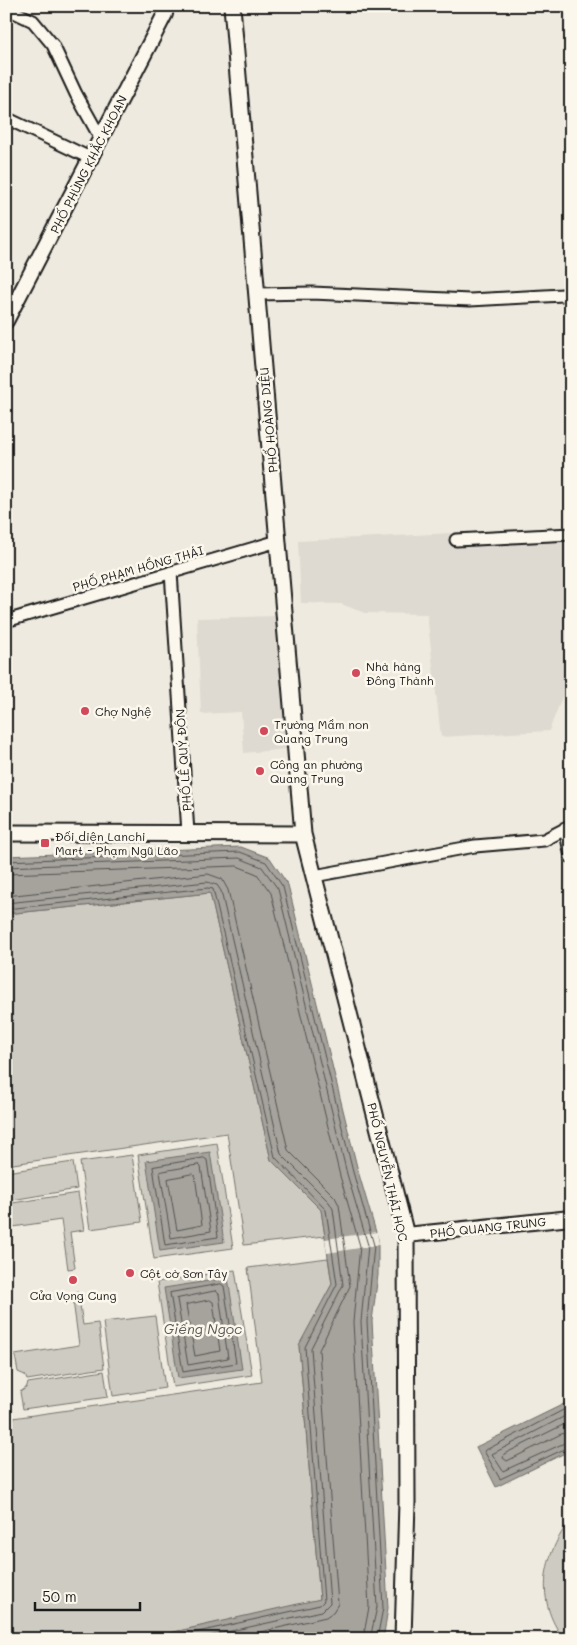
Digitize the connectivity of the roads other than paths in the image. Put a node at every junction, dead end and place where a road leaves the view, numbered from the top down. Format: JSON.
{"nodes":[{"id":1,"x":166,"y":6,"type":"edge"},
{"id":2,"x":232,"y":6,"type":"edge"},
{"id":3,"x":6,"y":8,"type":"edge"},
{"id":4,"x":6,"y":118,"type":"edge"},
{"id":5,"x":101,"y":139,"type":"junction"},
{"id":6,"x":92,"y":158,"type":"junction"},
{"id":7,"x":257,"y":294,"type":"junction"},
{"id":8,"x":563,"y":295,"type":"dead end"},
{"id":9,"x":6,"y":321,"type":"edge"},
{"id":10,"x":571,"y":534,"type":"edge"},
{"id":11,"x":456,"y":540,"type":"dead end"},
{"id":12,"x":278,"y":541,"type":"junction"},
{"id":13,"x":171,"y":572,"type":"junction"},
{"id":14,"x":6,"y":621,"type":"edge"},
{"id":15,"x":568,"y":827,"type":"edge"},
{"id":16,"x":6,"y":833,"type":"edge"},
{"id":17,"x":188,"y":833,"type":"junction"},
{"id":18,"x":303,"y":834,"type":"junction"},
{"id":19,"x":571,"y":857,"type":"edge"},
{"id":20,"x":314,"y":876,"type":"junction"},
{"id":21,"x":571,"y":1218,"type":"edge"},
{"id":22,"x":406,"y":1235,"type":"junction"},
{"id":23,"x":403,"y":1639,"type":"edge"}],
"edges":[{"from":1,"to":5,"type":"street","name":"PHỐ PHÙNG KHẮC KHOAN"},
{"from":2,"to":7,"type":"main road","name":"PHỐ HOÀNG DIỆU"},
{"from":3,"to":5,"type":"street"},
{"from":4,"to":6,"type":"street"},
{"from":5,"to":6,"type":"street","name":"PHỐ PHÙNG KHẮC KHOAN"},
{"from":6,"to":9,"type":"street","name":"PHỐ PHÙNG KHẮC KHOAN"},
{"from":7,"to":8,"type":"street"},
{"from":7,"to":12,"type":"main road","name":"PHỐ HOÀNG DIỆU"},
{"from":10,"to":11,"type":"street"},
{"from":12,"to":13,"type":"street","name":"PHỐ PHẠM HỒNG THÁI"},
{"from":12,"to":18,"type":"main road","name":"PHỐ HOÀNG DIỆU"},
{"from":13,"to":14,"type":"street","name":"PHỐ PHẠM HỒNG THÁI"},
{"from":13,"to":17,"type":"street","name":"PHỐ LÊ QUÝ ĐÔN"},
{"from":15,"to":19,"type":"street"},
{"from":15,"to":20,"type":"street"},
{"from":16,"to":17,"type":"main road"},
{"from":17,"to":18,"type":"main road"},
{"from":18,"to":20,"type":"main road","name":"PHỐ NGUYỄN THÁI HỌC"},
{"from":20,"to":22,"type":"main road","name":"PHỐ NGUYỄN THÁI HỌC"},
{"from":21,"to":22,"type":"street","name":"PHỐ QUANG TRUNG"},
{"from":22,"to":23,"type":"main road","name":"PHỐ NGUYỄN THÁI HỌC"}]}
